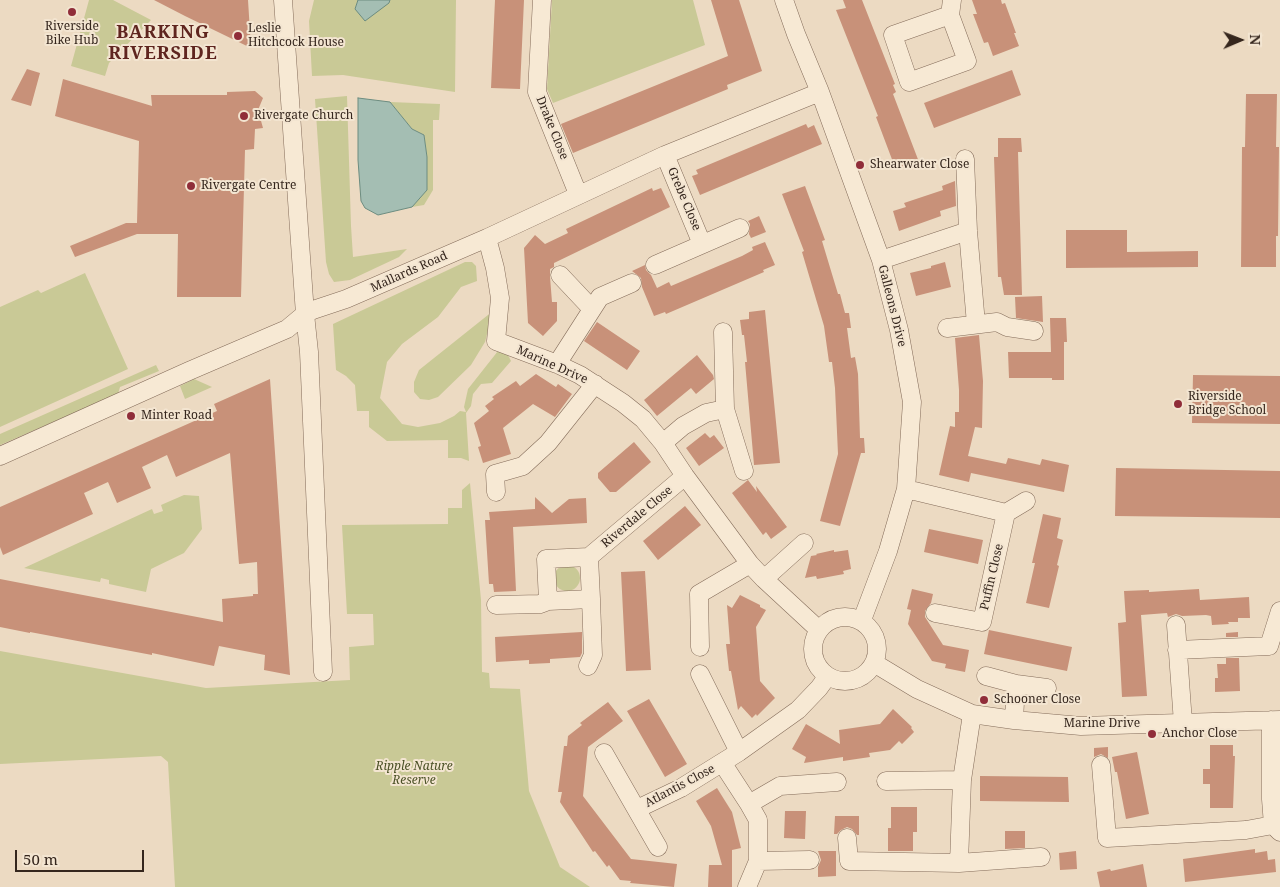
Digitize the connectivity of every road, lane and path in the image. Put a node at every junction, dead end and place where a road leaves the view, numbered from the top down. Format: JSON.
{"nodes":[{"id":1,"x":283,"y":0,"type":"edge"},
{"id":2,"x":542,"y":0,"type":"edge"},
{"id":3,"x":784,"y":0,"type":"edge"},
{"id":4,"x":951,"y":7,"type":"edge"},
{"id":5,"x":820,"y":92,"type":"junction"},
{"id":6,"x":665,"y":155,"type":"junction"},
{"id":7,"x":965,"y":159,"type":"dead end"},
{"id":8,"x":578,"y":194,"type":"junction"},
{"id":9,"x":740,"y":228,"type":"dead end"},
{"id":10,"x":968,"y":231,"type":"junction"},
{"id":11,"x":487,"y":238,"type":"junction"},
{"id":12,"x":702,"y":244,"type":"junction"},
{"id":13,"x":881,"y":260,"type":"junction"},
{"id":14,"x":655,"y":265,"type":"dead end"},
{"id":15,"x":560,"y":275,"type":"dead end"},
{"id":16,"x":632,"y":283,"type":"dead end"},
{"id":17,"x":592,"y":309,"type":"junction"},
{"id":18,"x":305,"y":314,"type":"junction"},
{"id":19,"x":976,"y":324,"type":"junction"},
{"id":20,"x":947,"y":328,"type":"dead end"},
{"id":21,"x":1034,"y":331,"type":"dead end"},
{"id":22,"x":723,"y":332,"type":"dead end"},
{"id":23,"x":557,"y":364,"type":"junction"},
{"id":24,"x":595,"y":384,"type":"junction"},
{"id":25,"x":725,"y":409,"type":"junction"},
{"id":26,"x":663,"y":443,"type":"junction"},
{"id":27,"x":0,"y":456,"type":"edge"},
{"id":28,"x":744,"y":471,"type":"dead end"},
{"id":29,"x":685,"y":476,"type":"junction"},
{"id":30,"x":906,"y":489,"type":"junction"},
{"id":31,"x":496,"y":492,"type":"dead end"},
{"id":32,"x":1026,"y":501,"type":"dead end"},
{"id":33,"x":1006,"y":514,"type":"junction"},
{"id":34,"x":804,"y":543,"type":"dead end"},
{"id":35,"x":589,"y":557,"type":"junction"},
{"id":36,"x":750,"y":564,"type":"junction"},
{"id":37,"x":764,"y":579,"type":"junction"},
{"id":38,"x":591,"y":599,"type":"junction"},
{"id":39,"x":548,"y":601,"type":"junction"},
{"id":40,"x":496,"y":605,"type":"dead end"},
{"id":41,"x":1280,"y":611,"type":"edge"},
{"id":42,"x":934,"y":614,"type":"dead end"},
{"id":43,"x":862,"y":620,"type":"junction"},
{"id":44,"x":1176,"y":625,"type":"dead end"},
{"id":45,"x":818,"y":629,"type":"junction"},
{"id":46,"x":700,"y":647,"type":"dead end"},
{"id":47,"x":1177,"y":650,"type":"junction"},
{"id":48,"x":874,"y":663,"type":"junction"},
{"id":49,"x":588,"y":666,"type":"dead end"},
{"id":50,"x":324,"y":672,"type":"dead end"},
{"id":51,"x":700,"y":674,"type":"dead end"},
{"id":52,"x":986,"y":676,"type":"dead end"},
{"id":53,"x":827,"y":677,"type":"junction"},
{"id":54,"x":1016,"y":684,"type":"junction"},
{"id":55,"x":1047,"y":688,"type":"dead end"},
{"id":56,"x":972,"y":714,"type":"junction"},
{"id":57,"x":1014,"y":720,"type":"junction"},
{"id":58,"x":1276,"y":720,"type":"edge"},
{"id":59,"x":1183,"y":723,"type":"junction"},
{"id":60,"x":739,"y":752,"type":"junction"},
{"id":61,"x":604,"y":753,"type":"dead end"},
{"id":62,"x":723,"y":764,"type":"junction"},
{"id":63,"x":1101,"y":765,"type":"dead end"},
{"id":64,"x":962,"y":780,"type":"junction"},
{"id":65,"x":886,"y":781,"type":"dead end"},
{"id":66,"x":837,"y":782,"type":"dead end"},
{"id":67,"x":749,"y":804,"type":"junction"},
{"id":68,"x":637,"y":809,"type":"junction"},
{"id":69,"x":1277,"y":828,"type":"edge"},
{"id":70,"x":847,"y":838,"type":"dead end"},
{"id":71,"x":658,"y":847,"type":"dead end"},
{"id":72,"x":1041,"y":857,"type":"dead end"},
{"id":73,"x":810,"y":860,"type":"dead end"},
{"id":74,"x":758,"y":861,"type":"junction"},
{"id":75,"x":959,"y":863,"type":"junction"},
{"id":76,"x":747,"y":887,"type":"edge"}],
"edges":[{"from":1,"to":18,"type":"street"},
{"from":2,"to":8,"type":"street","name":"Drake Close"},
{"from":3,"to":5,"type":"street","name":"Galleons Drive"},
{"from":4,"to":4,"type":"street"},
{"from":5,"to":6,"type":"street","name":"Mallards Road"},
{"from":5,"to":13,"type":"street","name":"Galleons Drive"},
{"from":6,"to":8,"type":"street","name":"Mallards Road"},
{"from":6,"to":12,"type":"street","name":"Grebe Close"},
{"from":7,"to":10,"type":"street"},
{"from":8,"to":11,"type":"street","name":"Mallards Road"},
{"from":9,"to":12,"type":"street","name":"Grebe Close"},
{"from":10,"to":13,"type":"street"},
{"from":10,"to":19,"type":"street"},
{"from":11,"to":18,"type":"street","name":"Mallards Road"},
{"from":11,"to":23,"type":"street","name":"Marine Drive"},
{"from":12,"to":14,"type":"street","name":"Grebe Close"},
{"from":13,"to":30,"type":"street","name":"Galleons Drive"},
{"from":15,"to":17,"type":"street"},
{"from":16,"to":17,"type":"street"},
{"from":17,"to":23,"type":"street"},
{"from":18,"to":27,"type":"street","name":"Mallards Road"},
{"from":18,"to":50,"type":"street"},
{"from":19,"to":20,"type":"street"},
{"from":19,"to":21,"type":"street"},
{"from":22,"to":25,"type":"street"},
{"from":23,"to":24,"type":"street","name":"Marine Drive"},
{"from":24,"to":26,"type":"street","name":"Marine Drive"},
{"from":24,"to":31,"type":"street"},
{"from":25,"to":26,"type":"street"},
{"from":25,"to":28,"type":"street"},
{"from":26,"to":29,"type":"street","name":"Marine Drive"},
{"from":29,"to":35,"type":"street","name":"Riverdale Close"},
{"from":29,"to":36,"type":"street","name":"Marine Drive"},
{"from":30,"to":33,"type":"street"},
{"from":30,"to":43,"type":"street","name":"Galleons Drive"},
{"from":32,"to":33,"type":"street"},
{"from":33,"to":42,"type":"street","name":"Puffin Close"},
{"from":34,"to":37,"type":"street"},
{"from":35,"to":38,"type":"street","name":"Riverdale Close"},
{"from":35,"to":39,"type":"street","name":"Riverdale Close"},
{"from":36,"to":37,"type":"street","name":"Marine Drive"},
{"from":36,"to":46,"type":"street"},
{"from":37,"to":45,"type":"street","name":"Marine Drive"},
{"from":38,"to":39,"type":"street"},
{"from":38,"to":49,"type":"street"},
{"from":39,"to":40,"type":"street"},
{"from":41,"to":47,"type":"street"},
{"from":43,"to":45,"type":"street"},
{"from":43,"to":48,"type":"street"},
{"from":44,"to":47,"type":"street"},
{"from":45,"to":53,"type":"street"},
{"from":47,"to":59,"type":"street"},
{"from":48,"to":53,"type":"street"},
{"from":48,"to":56,"type":"street","name":"Marine Drive"},
{"from":51,"to":60,"type":"street"},
{"from":52,"to":54,"type":"street"},
{"from":53,"to":60,"type":"street","name":"Atlantis Close"},
{"from":54,"to":55,"type":"street"},
{"from":54,"to":57,"type":"street"},
{"from":56,"to":57,"type":"street","name":"Marine Drive"},
{"from":56,"to":64,"type":"street"},
{"from":57,"to":59,"type":"street","name":"Marine Drive"},
{"from":58,"to":59,"type":"street","name":"Marine Drive"},
{"from":58,"to":69,"type":"street"},
{"from":60,"to":62,"type":"street","name":"Atlantis Close"},
{"from":61,"to":68,"type":"street","name":"Atlantis Close"},
{"from":62,"to":67,"type":"street","name":"Atlantis Close"},
{"from":62,"to":68,"type":"street","name":"Atlantis Close"},
{"from":63,"to":69,"type":"street"},
{"from":64,"to":65,"type":"street"},
{"from":64,"to":75,"type":"street"},
{"from":66,"to":67,"type":"street"},
{"from":67,"to":74,"type":"street","name":"Atlantis Close"},
{"from":68,"to":71,"type":"street","name":"Atlantis Close"},
{"from":70,"to":75,"type":"street"},
{"from":72,"to":75,"type":"street"},
{"from":73,"to":74,"type":"street"},
{"from":74,"to":76,"type":"street","name":"Atlantis Close"}]}
